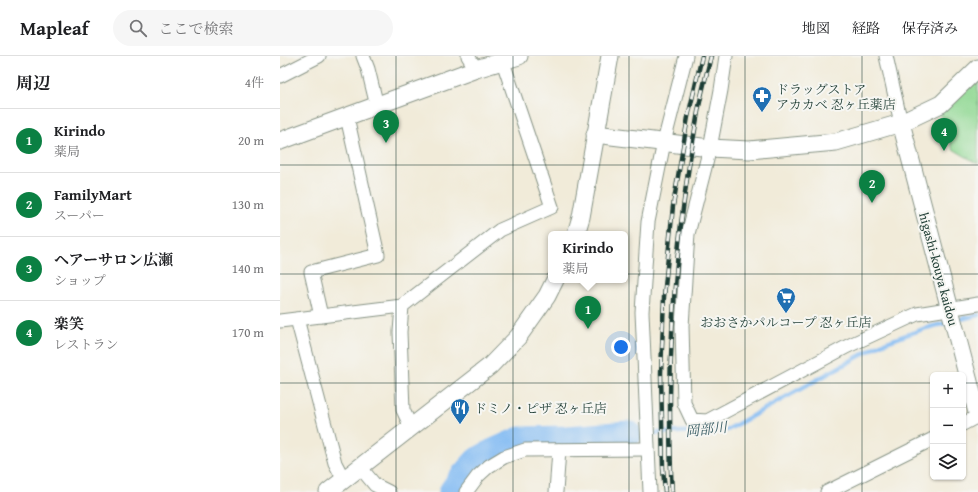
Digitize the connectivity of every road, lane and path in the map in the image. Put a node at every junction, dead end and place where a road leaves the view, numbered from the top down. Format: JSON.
{"nodes":[{"id":1,"x":319,"y":56,"type":"edge"},
{"id":2,"x":363,"y":56,"type":"edge"},
{"id":3,"x":610,"y":56,"type":"edge"},
{"id":4,"x":686,"y":56,"type":"edge"},
{"id":5,"x":726,"y":56,"type":"edge"},
{"id":6,"x":886,"y":56,"type":"edge"},
{"id":7,"x":511,"y":59,"type":"edge"},
{"id":8,"x":472,"y":62,"type":"edge"},
{"id":9,"x":978,"y":68,"type":"edge"},
{"id":10,"x":280,"y":76,"type":"edge"},
{"id":11,"x":377,"y":106,"type":"junction"},
{"id":12,"x":348,"y":117,"type":"junction"},
{"id":13,"x":901,"y":123,"type":"junction"},
{"id":14,"x":595,"y":134,"type":"junction"},
{"id":15,"x":280,"y":141,"type":"edge"},
{"id":16,"x":664,"y":142,"type":"junction"},
{"id":17,"x":710,"y":148,"type":"junction"},
{"id":18,"x":577,"y":231,"type":"edge"},
{"id":19,"x":554,"y":283,"type":"edge"},
{"id":20,"x":978,"y":304,"type":"edge"},
{"id":21,"x":402,"y":306,"type":"junction"},
{"id":22,"x":322,"y":316,"type":"junction"},
{"id":23,"x":952,"y":317,"type":"junction"},
{"id":24,"x":297,"y":319,"type":"junction"},
{"id":25,"x":280,"y":321,"type":"edge"},
{"id":26,"x":978,"y":416,"type":"edge"},
{"id":27,"x":966,"y":422,"type":"edge"},
{"id":28,"x":411,"y":427,"type":"junction"},
{"id":29,"x":930,"y":441,"type":"edge"},
{"id":30,"x":647,"y":445,"type":"junction"},
{"id":31,"x":559,"y":450,"type":"junction"},
{"id":32,"x":360,"y":467,"type":"junction"},
{"id":33,"x":344,"y":480,"type":"junction"},
{"id":34,"x":328,"y":492,"type":"edge"},
{"id":35,"x":389,"y":492,"type":"edge"},
{"id":36,"x":466,"y":492,"type":"edge"},
{"id":37,"x":556,"y":492,"type":"edge"},
{"id":38,"x":650,"y":492,"type":"edge"},
{"id":39,"x":827,"y":492,"type":"edge"}],
"edges":[{"from":1,"to":10,"type":"street"},
{"from":2,"to":11,"type":"street"},
{"from":3,"to":14,"type":"street"},
{"from":4,"to":16,"type":"street"},
{"from":5,"to":17,"type":"street"},
{"from":6,"to":13,"type":"street"},
{"from":7,"to":8,"type":"street"},
{"from":7,"to":21,"type":"street"},
{"from":8,"to":11,"type":"street"},
{"from":9,"to":13,"type":"street"},
{"from":11,"to":12,"type":"street"},
{"from":12,"to":15,"type":"street"},
{"from":12,"to":22,"type":"street"},
{"from":13,"to":17,"type":"street"},
{"from":13,"to":23,"type":"street","name":"higashi-kouya kaidou"},
{"from":14,"to":16,"type":"street"},
{"from":14,"to":18,"type":"street"},
{"from":16,"to":17,"type":"street"},
{"from":16,"to":30,"type":"street"},
{"from":17,"to":23,"type":"street"},
{"from":19,"to":28,"type":"street"},
{"from":20,"to":23,"type":"street"},
{"from":21,"to":22,"type":"street"},
{"from":21,"to":28,"type":"street"},
{"from":22,"to":24,"type":"street"},
{"from":23,"to":26,"type":"street","name":"higashi-kouya kaidou"},
{"from":24,"to":25,"type":"street"},
{"from":24,"to":33,"type":"street"},
{"from":26,"to":27,"type":"street"},
{"from":28,"to":32,"type":"street"},
{"from":29,"to":39,"type":"street"},
{"from":30,"to":31,"type":"street"},
{"from":30,"to":38,"type":"street"},
{"from":31,"to":36,"type":"street"},
{"from":31,"to":37,"type":"street"},
{"from":32,"to":33,"type":"street"},
{"from":32,"to":35,"type":"street"},
{"from":33,"to":34,"type":"street"}]}
